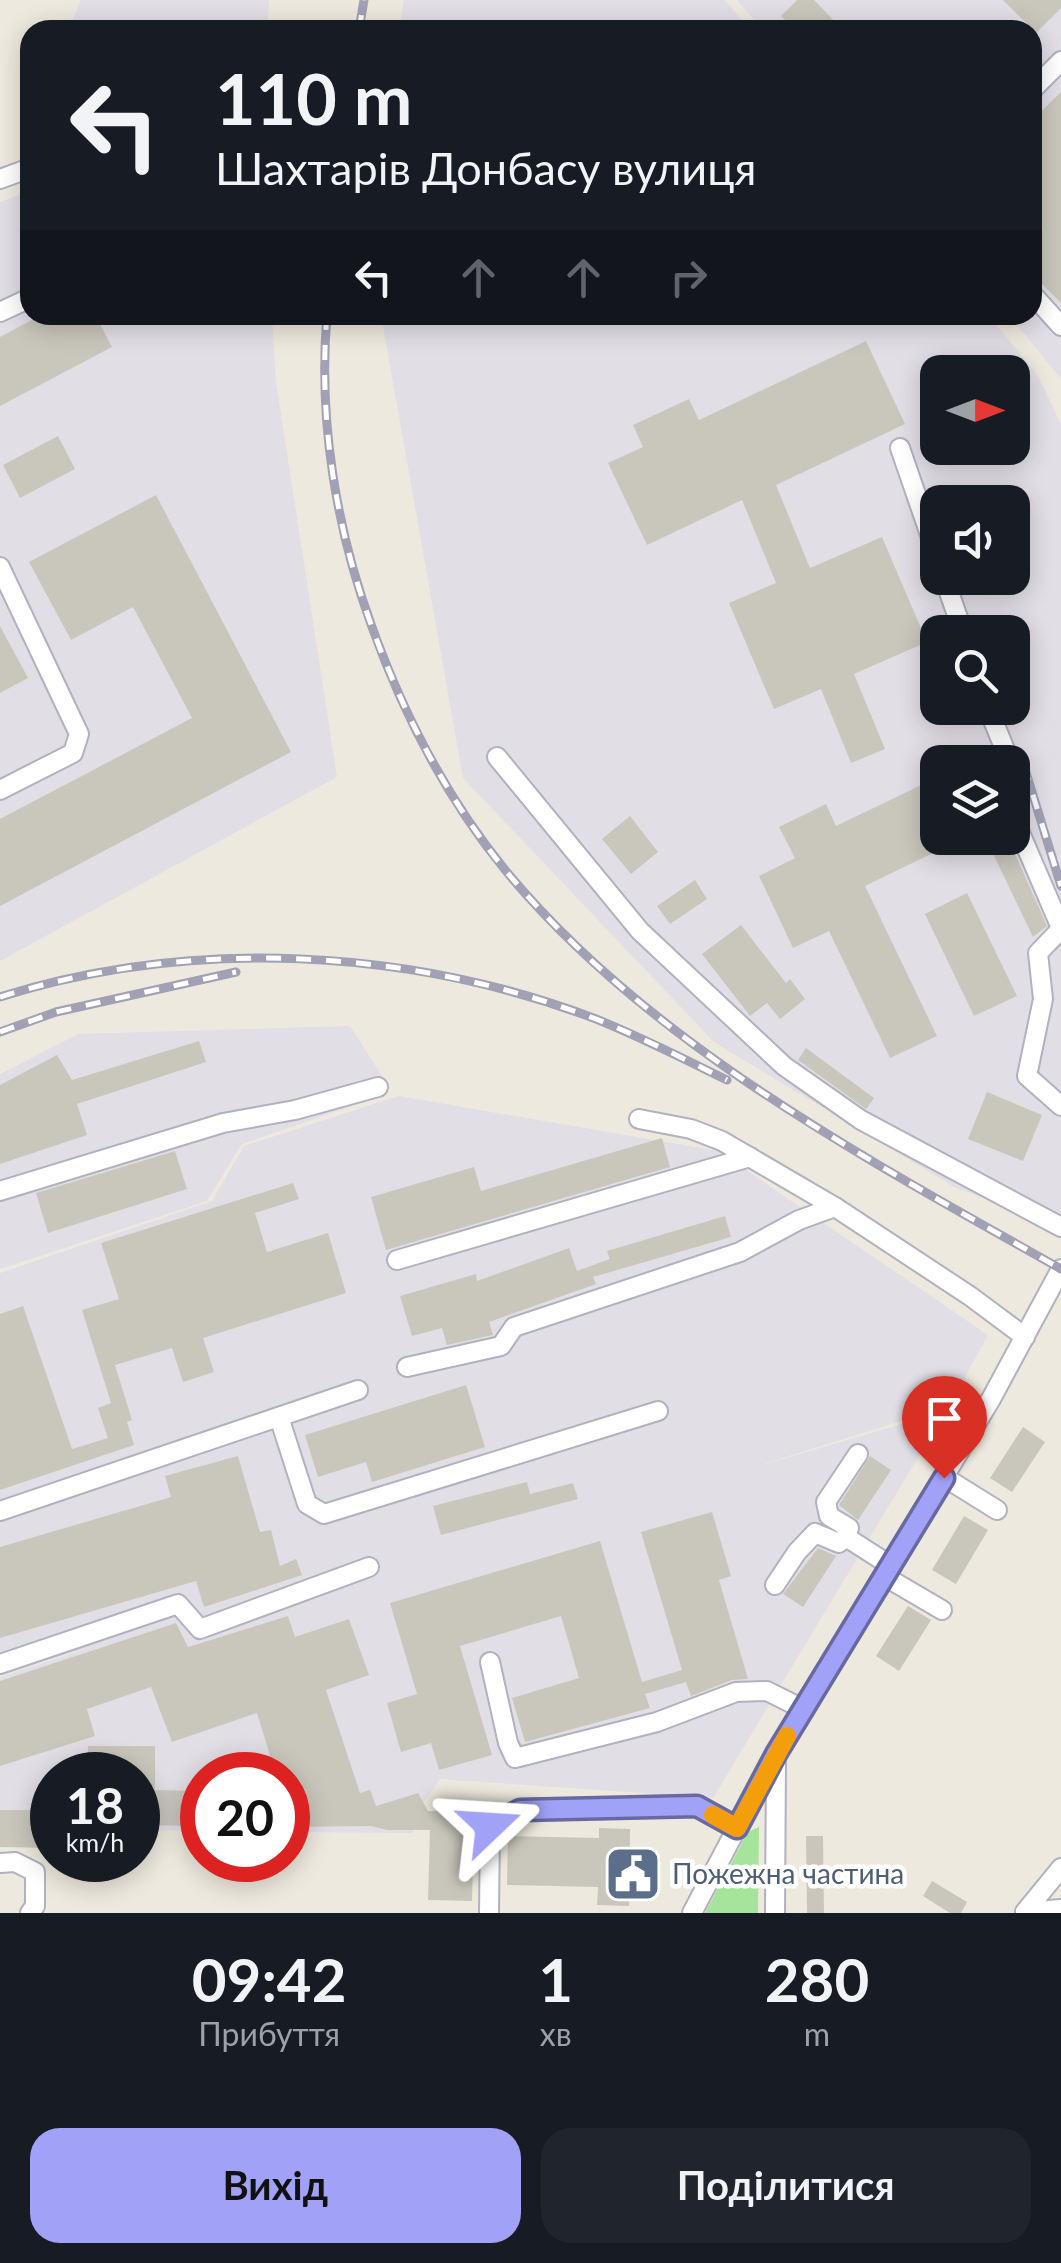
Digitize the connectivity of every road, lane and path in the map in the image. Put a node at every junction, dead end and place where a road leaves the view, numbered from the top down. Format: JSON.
{"nodes":[{"id":1,"x":1061,"y":60,"type":"edge"},
{"id":2,"x":1042,"y":80,"type":"edge"},
{"id":3,"x":1042,"y":305,"type":"edge"},
{"id":4,"x":1061,"y":326,"type":"edge"},
{"id":5,"x":900,"y":448,"type":"dead end"},
{"id":6,"x":920,"y":506,"type":"edge"},
{"id":7,"x":0,"y":567,"type":"edge"},
{"id":8,"x":497,"y":757,"type":"dead end"},
{"id":9,"x":0,"y":790,"type":"edge"},
{"id":10,"x":1029,"y":855,"type":"edge"},
{"id":11,"x":1061,"y":929,"type":"edge"},
{"id":12,"x":378,"y":1087,"type":"dead end"},
{"id":13,"x":1061,"y":1106,"type":"edge"},
{"id":14,"x":639,"y":1119,"type":"dead end"},
{"id":15,"x":750,"y":1157,"type":"junction"},
{"id":16,"x":0,"y":1190,"type":"edge"},
{"id":17,"x":835,"y":1208,"type":"junction"},
{"id":18,"x":1061,"y":1227,"type":"edge"},
{"id":19,"x":396,"y":1260,"type":"dead end"},
{"id":20,"x":1061,"y":1269,"type":"edge"},
{"id":21,"x":1025,"y":1337,"type":"junction"},
{"id":22,"x":407,"y":1367,"type":"dead end"},
{"id":23,"x":358,"y":1390,"type":"dead end"},
{"id":24,"x":658,"y":1411,"type":"dead end"},
{"id":25,"x":279,"y":1417,"type":"junction"},
{"id":26,"x":858,"y":1454,"type":"dead end"},
{"id":27,"x":944,"y":1478,"type":"junction"},
{"id":28,"x":997,"y":1510,"type":"dead end"},
{"id":29,"x":0,"y":1511,"type":"edge"},
{"id":30,"x":846,"y":1537,"type":"junction"},
{"id":31,"x":369,"y":1567,"type":"dead end"},
{"id":32,"x":887,"y":1571,"type":"junction"},
{"id":33,"x":775,"y":1585,"type":"dead end"},
{"id":34,"x":942,"y":1610,"type":"dead end"},
{"id":35,"x":490,"y":1662,"type":"dead end"},
{"id":36,"x":0,"y":1664,"type":"edge"},
{"id":37,"x":803,"y":1710,"type":"junction"},
{"id":38,"x":776,"y":1754,"type":"junction"},
{"id":39,"x":737,"y":1828,"type":"junction"},
{"id":40,"x":0,"y":1863,"type":"edge"},
{"id":41,"x":1061,"y":1868,"type":"edge"},
{"id":42,"x":1061,"y":1909,"type":"edge"},
{"id":43,"x":1025,"y":1912,"type":"edge"},
{"id":44,"x":30,"y":1913,"type":"edge"},
{"id":45,"x":489,"y":1913,"type":"edge"},
{"id":46,"x":692,"y":1913,"type":"edge"},
{"id":47,"x":776,"y":1913,"type":"edge"}],
"edges":[{"from":1,"to":2,"type":"street"},
{"from":3,"to":4,"type":"street"},
{"from":5,"to":6,"type":"street"},
{"from":7,"to":9,"type":"street"},
{"from":8,"to":18,"type":"street"},
{"from":10,"to":11,"type":"street"},
{"from":11,"to":13,"type":"street"},
{"from":12,"to":16,"type":"street"},
{"from":14,"to":15,"type":"street"},
{"from":15,"to":17,"type":"street"},
{"from":15,"to":19,"type":"street"},
{"from":17,"to":21,"type":"street"},
{"from":17,"to":22,"type":"street"},
{"from":20,"to":21,"type":"street"},
{"from":21,"to":27,"type":"street"},
{"from":23,"to":25,"type":"street"},
{"from":24,"to":25,"type":"street"},
{"from":25,"to":29,"type":"street"},
{"from":26,"to":30,"type":"street"},
{"from":27,"to":28,"type":"street"},
{"from":27,"to":32,"type":"street"},
{"from":30,"to":32,"type":"street"},
{"from":30,"to":33,"type":"street"},
{"from":31,"to":36,"type":"street"},
{"from":32,"to":34,"type":"street"},
{"from":32,"to":37,"type":"street"},
{"from":35,"to":37,"type":"street"},
{"from":37,"to":38,"type":"street"},
{"from":38,"to":39,"type":"street"},
{"from":38,"to":47,"type":"street"},
{"from":39,"to":45,"type":"street"},
{"from":39,"to":46,"type":"street"},
{"from":40,"to":44,"type":"street"},
{"from":41,"to":43,"type":"street"},
{"from":42,"to":43,"type":"street"}]}
